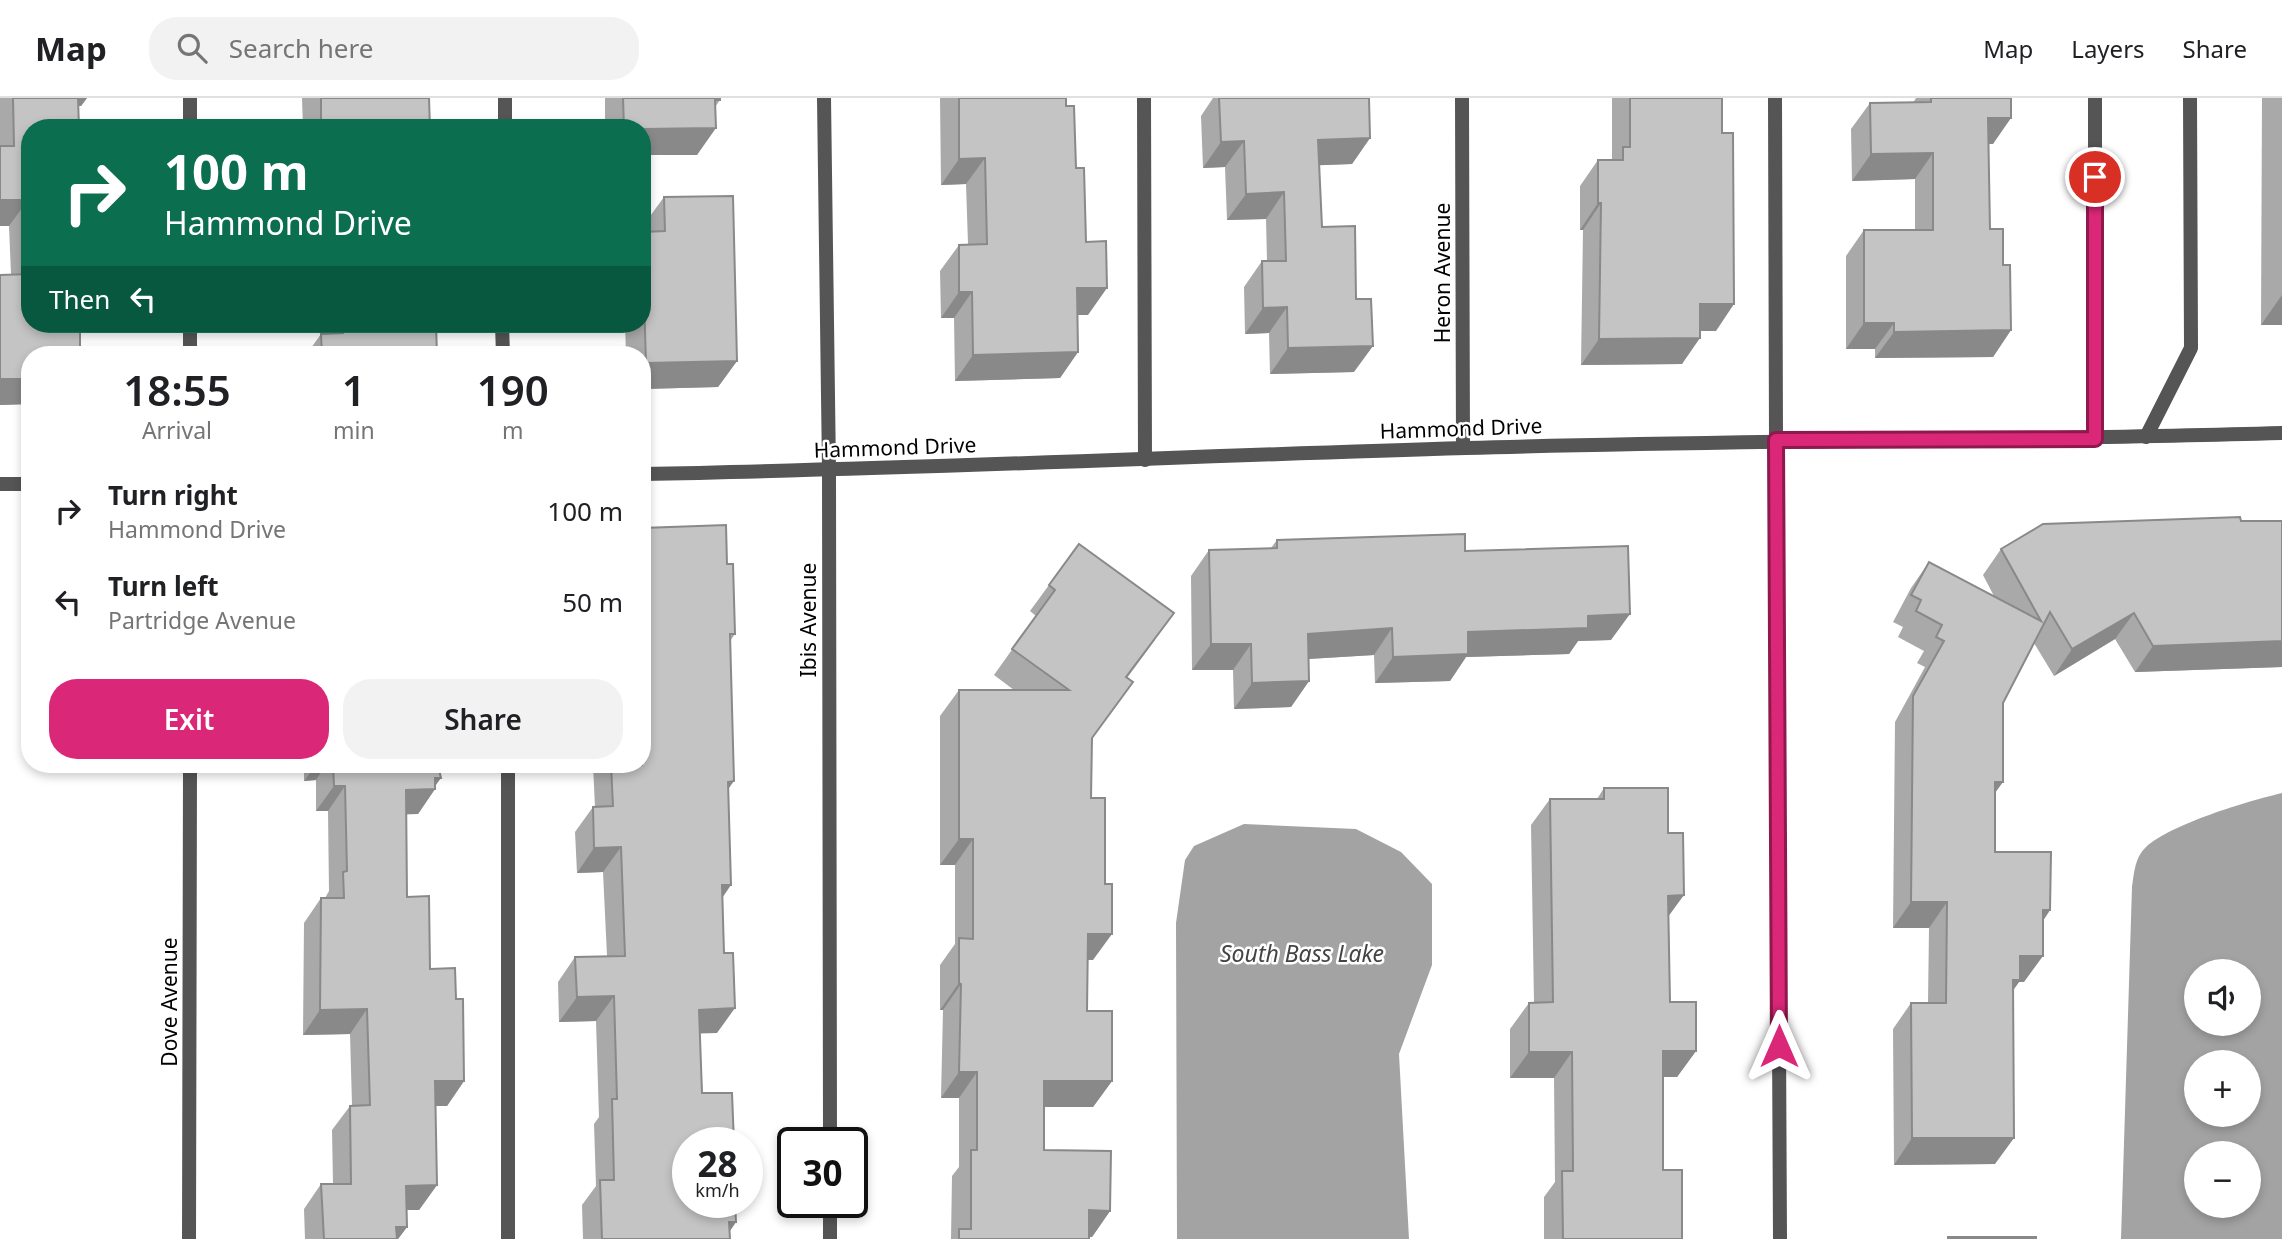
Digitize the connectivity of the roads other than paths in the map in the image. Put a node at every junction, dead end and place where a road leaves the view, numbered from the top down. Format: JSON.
{"nodes":[{"id":1,"x":190,"y":98,"type":"edge"},
{"id":2,"x":505,"y":98,"type":"edge"},
{"id":3,"x":824,"y":98,"type":"edge"},
{"id":4,"x":1144,"y":98,"type":"edge"},
{"id":5,"x":1462,"y":98,"type":"edge"},
{"id":6,"x":1774,"y":98,"type":"edge"},
{"id":7,"x":2095,"y":98,"type":"edge"},
{"id":8,"x":2190,"y":98,"type":"edge"},
{"id":9,"x":190,"y":119,"type":"edge"},
{"id":10,"x":505,"y":119,"type":"edge"},
{"id":11,"x":2282,"y":433,"type":"edge"},
{"id":12,"x":2146,"y":437,"type":"junction"},
{"id":13,"x":2095,"y":439,"type":"junction"},
{"id":14,"x":1776,"y":440,"type":"junction"},
{"id":15,"x":1463,"y":448,"type":"junction"},
{"id":16,"x":1144,"y":460,"type":"junction"},
{"id":17,"x":829,"y":470,"type":"junction"},
{"id":18,"x":651,"y":474,"type":"edge"},
{"id":19,"x":0,"y":484,"type":"edge"},
{"id":20,"x":21,"y":484,"type":"edge"},
{"id":21,"x":190,"y":773,"type":"edge"},
{"id":22,"x":508,"y":773,"type":"edge"},
{"id":23,"x":830,"y":1127,"type":"edge"},
{"id":24,"x":830,"y":1218,"type":"edge"},
{"id":25,"x":189,"y":1239,"type":"edge"},
{"id":26,"x":508,"y":1239,"type":"edge"},
{"id":27,"x":830,"y":1239,"type":"edge"},
{"id":28,"x":1780,"y":1239,"type":"edge"}],
"edges":[{"from":1,"to":9,"type":"street"},
{"from":2,"to":10,"type":"street"},
{"from":3,"to":17,"type":"street","name":"Ibis Avenue"},
{"from":4,"to":16,"type":"street"},
{"from":5,"to":15,"type":"street","name":"Heron Avenue"},
{"from":6,"to":14,"type":"street"},
{"from":7,"to":13,"type":"street"},
{"from":8,"to":12,"type":"street"},
{"from":11,"to":12,"type":"street","name":"Hammond Drive"},
{"from":12,"to":13,"type":"street","name":"Hammond Drive"},
{"from":13,"to":14,"type":"street","name":"Hammond Drive"},
{"from":14,"to":15,"type":"street","name":"Hammond Drive"},
{"from":14,"to":28,"type":"street"},
{"from":15,"to":16,"type":"street","name":"Hammond Drive"},
{"from":16,"to":17,"type":"street","name":"Hammond Drive"},
{"from":17,"to":18,"type":"street","name":"Hammond Drive"},
{"from":17,"to":23,"type":"street","name":"Ibis Avenue"},
{"from":19,"to":20,"type":"street"},
{"from":21,"to":25,"type":"street","name":"Dove Avenue"},
{"from":22,"to":26,"type":"street"},
{"from":24,"to":27,"type":"street"}]}
